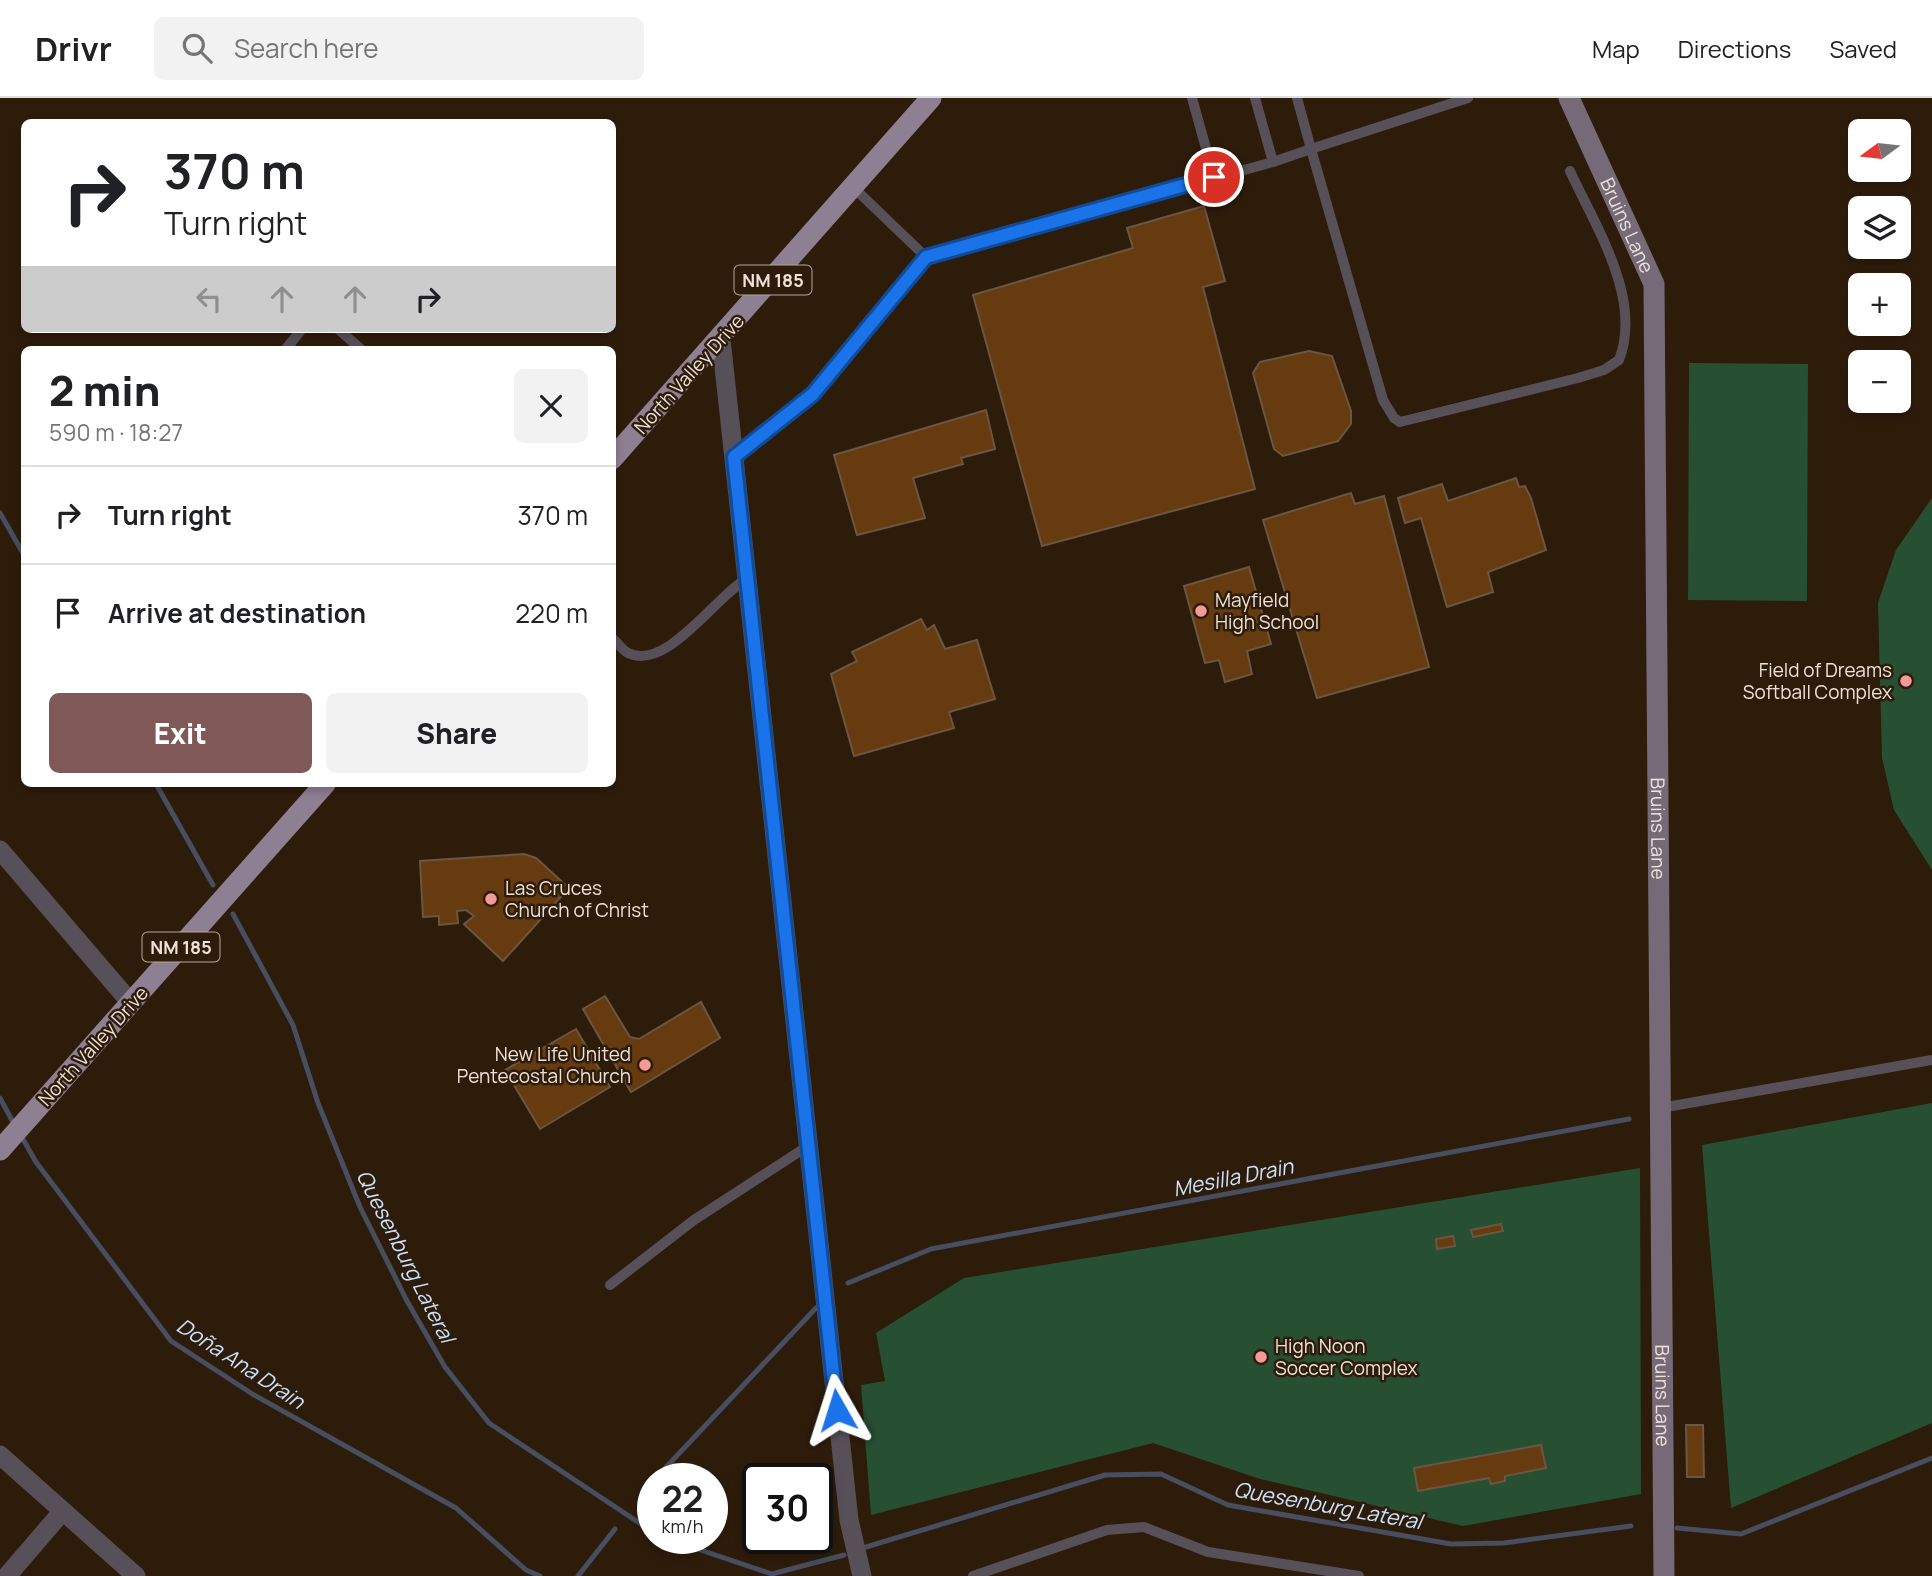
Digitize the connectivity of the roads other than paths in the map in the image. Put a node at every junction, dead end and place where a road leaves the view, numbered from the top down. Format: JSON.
{"nodes":[{"id":1,"x":931,"y":98,"type":"edge"},
{"id":2,"x":1192,"y":98,"type":"edge"},
{"id":3,"x":1255,"y":98,"type":"edge"},
{"id":4,"x":1297,"y":98,"type":"edge"},
{"id":5,"x":1468,"y":98,"type":"edge"},
{"id":6,"x":1569,"y":98,"type":"edge"},
{"id":7,"x":1311,"y":149,"type":"junction"},
{"id":8,"x":1273,"y":162,"type":"junction"},
{"id":9,"x":1570,"y":171,"type":"dead end"},
{"id":10,"x":1214,"y":177,"type":"junction"},
{"id":11,"x":853,"y":187,"type":"junction"},
{"id":12,"x":926,"y":257,"type":"junction"},
{"id":13,"x":343,"y":333,"type":"edge"},
{"id":14,"x":721,"y":339,"type":"junction"},
{"id":15,"x":357,"y":346,"type":"edge"},
{"id":16,"x":616,"y":455,"type":"edge"},
{"id":17,"x":734,"y":457,"type":"junction"},
{"id":18,"x":747,"y":579,"type":"junction"},
{"id":19,"x":616,"y":642,"type":"edge"},
{"id":20,"x":323,"y":787,"type":"edge"},
{"id":21,"x":0,"y":850,"type":"edge"},
{"id":22,"x":131,"y":1003,"type":"junction"},
{"id":23,"x":1932,"y":1060,"type":"edge"},
{"id":24,"x":1661,"y":1108,"type":"junction"},
{"id":25,"x":808,"y":1146,"type":"junction"},
{"id":26,"x":0,"y":1150,"type":"edge"},
{"id":27,"x":610,"y":1285,"type":"dead end"},
{"id":28,"x":0,"y":1455,"type":"edge"},
{"id":29,"x":62,"y":1511,"type":"junction"},
{"id":30,"x":7,"y":1576,"type":"edge"},
{"id":31,"x":136,"y":1576,"type":"edge"},
{"id":32,"x":862,"y":1576,"type":"edge"},
{"id":33,"x":973,"y":1576,"type":"edge"},
{"id":34,"x":1359,"y":1576,"type":"edge"},
{"id":35,"x":1664,"y":1576,"type":"edge"}],
"edges":[{"from":1,"to":11,"type":"main road","name":"North Valley Drive","number":"NM 185"},
{"from":2,"to":10,"type":"lane"},
{"from":3,"to":8,"type":"lane"},
{"from":4,"to":7,"type":"lane"},
{"from":5,"to":7,"type":"lane"},
{"from":6,"to":24,"type":"street","name":"Bruins Lane"},
{"from":7,"to":8,"type":"lane"},
{"from":7,"to":9,"type":"lane"},
{"from":8,"to":10,"type":"lane"},
{"from":10,"to":12,"type":"lane"},
{"from":11,"to":12,"type":"lane"},
{"from":11,"to":14,"type":"main road","name":"North Valley Drive","number":"NM 185"},
{"from":12,"to":17,"type":"lane"},
{"from":13,"to":15,"type":"lane"},
{"from":14,"to":16,"type":"main road","name":"North Valley Drive","number":"NM 185"},
{"from":14,"to":17,"type":"street"},
{"from":17,"to":18,"type":"street"},
{"from":18,"to":19,"type":"lane"},
{"from":18,"to":25,"type":"street"},
{"from":20,"to":22,"type":"main road","name":"North Valley Drive","number":"NM 185"},
{"from":21,"to":22,"type":"street"},
{"from":22,"to":26,"type":"main road","name":"North Valley Drive","number":"NM 185"},
{"from":23,"to":24,"type":"lane"},
{"from":24,"to":35,"type":"street","name":"Bruins Lane"},
{"from":25,"to":27,"type":"lane"},
{"from":25,"to":32,"type":"street"},
{"from":28,"to":29,"type":"street"},
{"from":29,"to":30,"type":"street"},
{"from":29,"to":31,"type":"street"},
{"from":33,"to":34,"type":"lane"}]}
